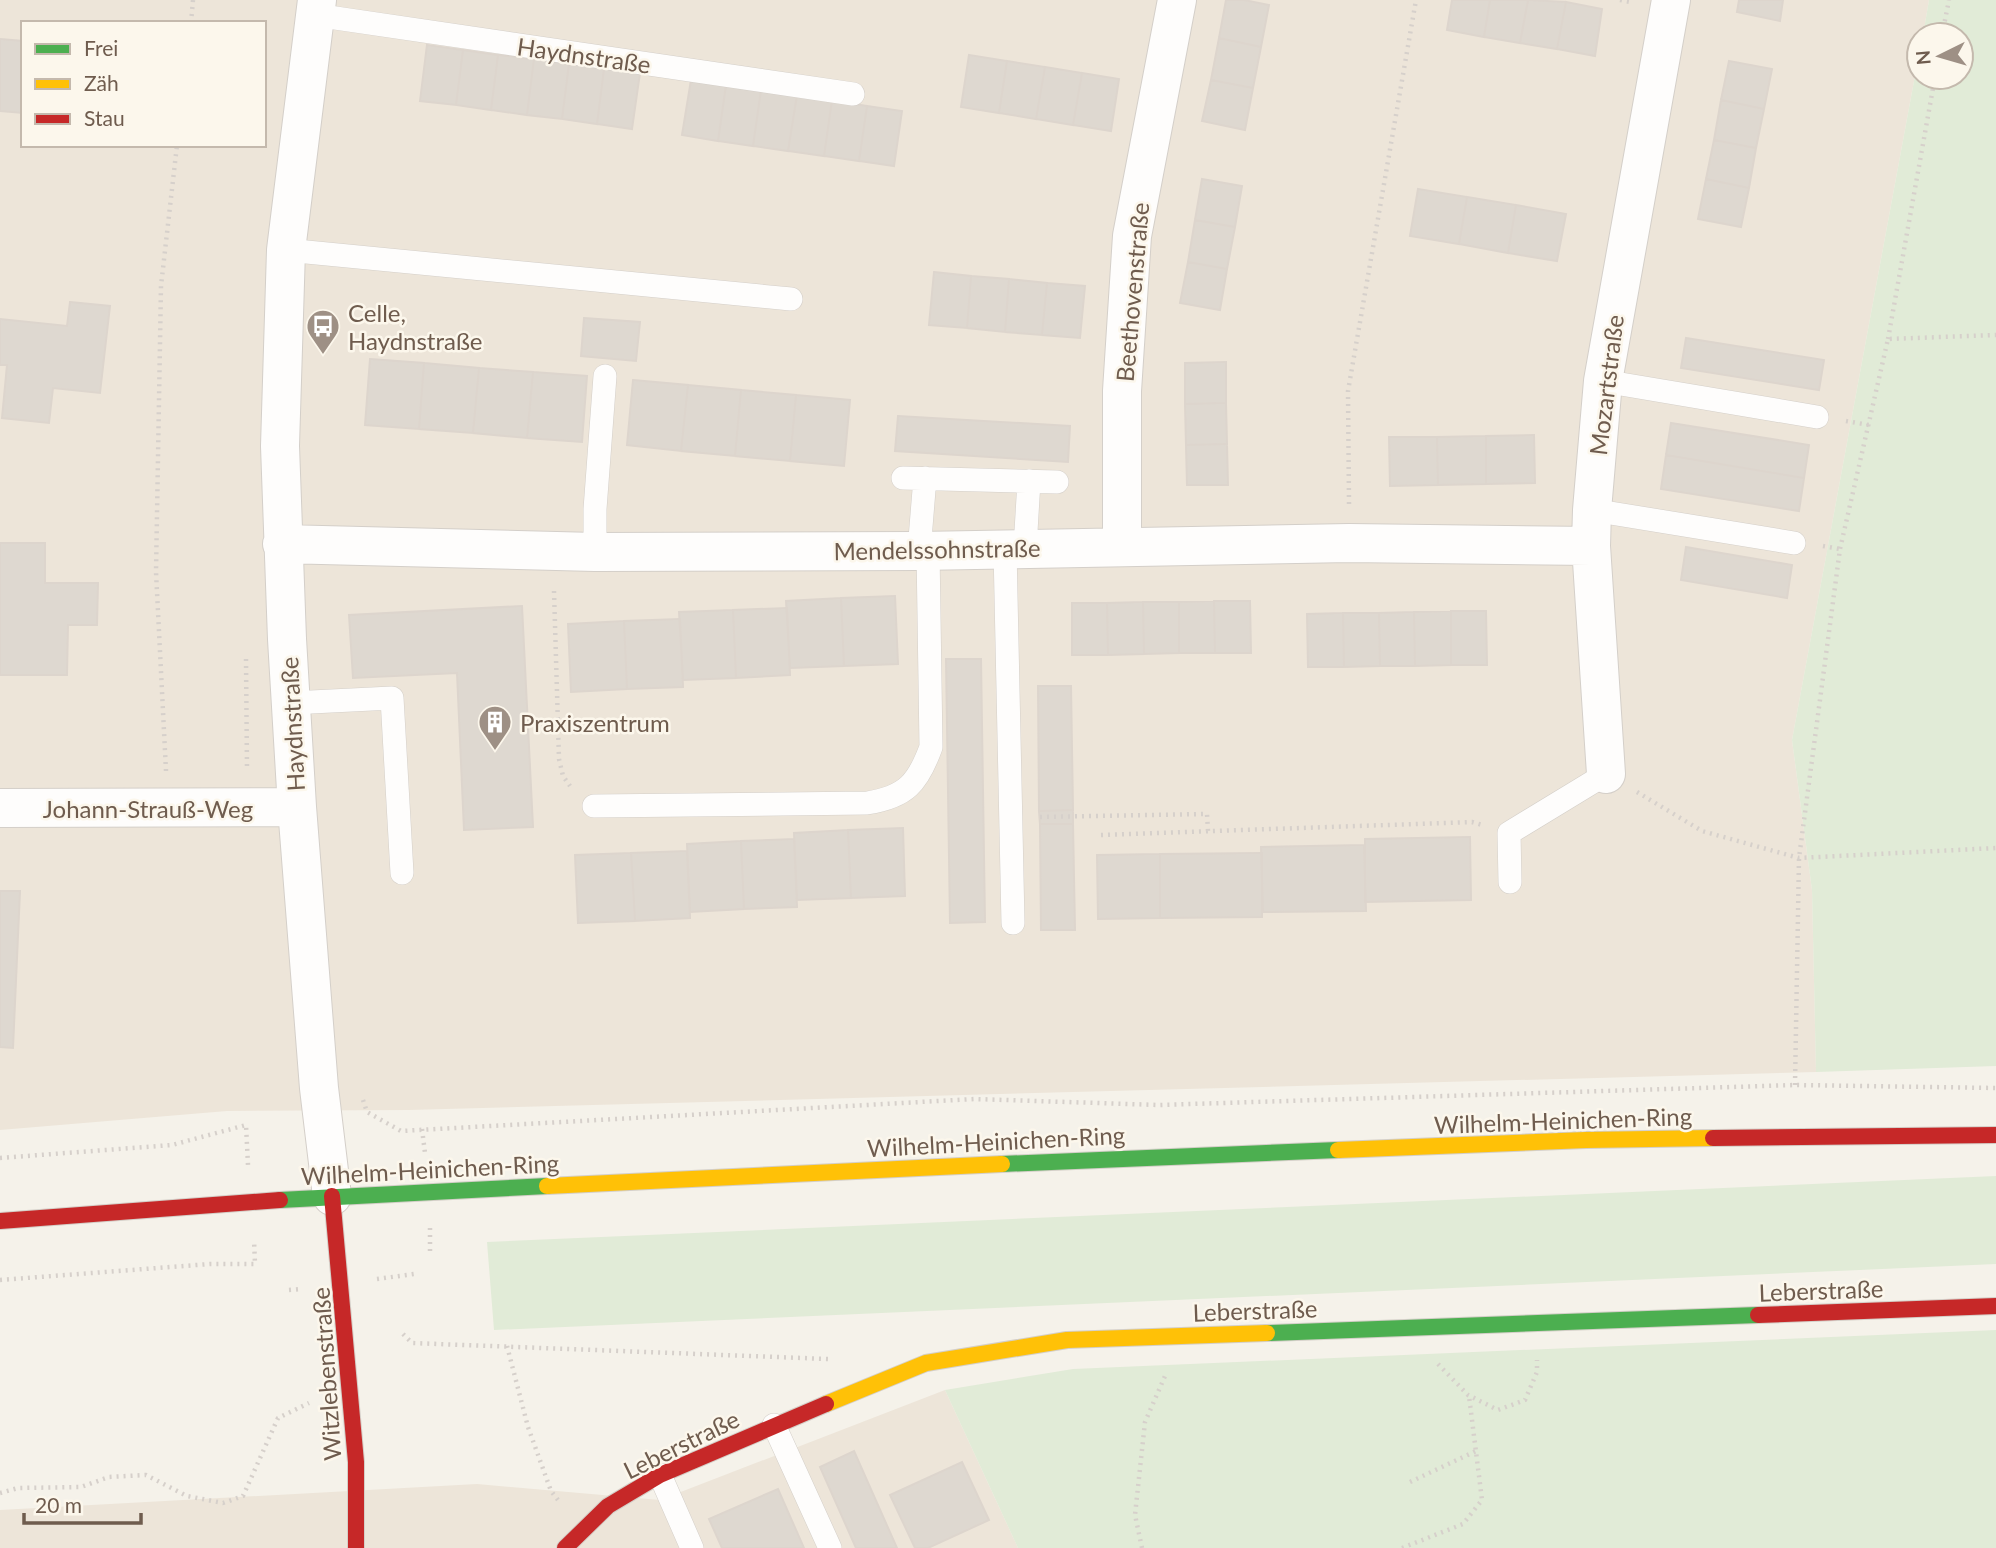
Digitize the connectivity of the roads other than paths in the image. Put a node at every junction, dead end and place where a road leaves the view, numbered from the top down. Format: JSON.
{"nodes":[{"id":1,"x":1177,"y":0,"type":"edge"},
{"id":2,"x":1671,"y":0,"type":"edge"},
{"id":3,"x":316,"y":8,"type":"edge"},
{"id":4,"x":853,"y":94,"type":"dead end"},
{"id":5,"x":286,"y":250,"type":"junction"},
{"id":6,"x":791,"y":299,"type":"dead end"},
{"id":7,"x":606,"y":376,"type":"dead end"},
{"id":8,"x":1603,"y":381,"type":"junction"},
{"id":9,"x":1817,"y":416,"type":"dead end"},
{"id":10,"x":1029,"y":481,"type":"junction"},
{"id":11,"x":1057,"y":482,"type":"dead end"},
{"id":12,"x":1592,"y":528,"type":"junction"},
{"id":13,"x":1794,"y":543,"type":"dead end"},
{"id":14,"x":282,"y":544,"type":"junction"},
{"id":15,"x":1122,"y":546,"type":"junction"},
{"id":16,"x":1015,"y":549,"type":"junction"},
{"id":17,"x":924,"y":551,"type":"junction"},
{"id":18,"x":595,"y":552,"type":"junction"},
{"id":19,"x":291,"y":703,"type":"junction"},
{"id":20,"x":1606,"y":774,"type":"joint"},
{"id":21,"x":594,"y":806,"type":"road end"},
{"id":22,"x":297,"y":807,"type":"junction"},
{"id":23,"x":0,"y":808,"type":"edge"},
{"id":24,"x":402,"y":873,"type":"dead end"},
{"id":25,"x":1510,"y":882,"type":"dead end"},
{"id":26,"x":1013,"y":923,"type":"dead end"},
{"id":27,"x":1996,"y":1135,"type":"edge"},
{"id":28,"x":332,"y":1196,"type":"junction"},
{"id":29,"x":0,"y":1221,"type":"edge"},
{"id":30,"x":1996,"y":1306,"type":"edge"},
{"id":31,"x":774,"y":1425,"type":"junction"},
{"id":32,"x":660,"y":1475,"type":"junction"},
{"id":33,"x":356,"y":1548,"type":"edge"},
{"id":34,"x":565,"y":1548,"type":"edge"},
{"id":35,"x":692,"y":1548,"type":"edge"},
{"id":36,"x":830,"y":1548,"type":"edge"}],
"edges":[{"from":1,"to":15,"type":"street","name":"Beethovenstraße"},
{"from":2,"to":8,"type":"street","name":"Mozartstraße"},
{"from":3,"to":4,"type":"lane","name":"Haydnstraße"},
{"from":3,"to":5,"type":"street","name":"Haydnstraße"},
{"from":5,"to":6,"type":"lane"},
{"from":5,"to":14,"type":"street","name":"Haydnstraße"},
{"from":7,"to":18,"type":"lane"},
{"from":8,"to":9,"type":"lane"},
{"from":8,"to":12,"type":"street","name":"Mozartstraße"},
{"from":10,"to":11,"type":"lane"},
{"from":10,"to":16,"type":"lane"},
{"from":10,"to":17,"type":"lane"},
{"from":12,"to":13,"type":"lane"},
{"from":12,"to":15,"type":"street","name":"Mendelssohnstraße"},
{"from":12,"to":20,"type":"street","name":"Mozartstraße"},
{"from":14,"to":18,"type":"street","name":"Mendelssohnstraße"},
{"from":14,"to":19,"type":"street","name":"Haydnstraße"},
{"from":15,"to":16,"type":"street","name":"Mendelssohnstraße"},
{"from":16,"to":17,"type":"street","name":"Mendelssohnstraße"},
{"from":16,"to":26,"type":"lane"},
{"from":17,"to":18,"type":"street","name":"Mendelssohnstraße"},
{"from":17,"to":21,"type":"lane"},
{"from":19,"to":22,"type":"street","name":"Haydnstraße"},
{"from":19,"to":24,"type":"lane"},
{"from":20,"to":25,"type":"lane"},
{"from":22,"to":23,"type":"street","name":"Johann-Strauß-Weg"},
{"from":22,"to":28,"type":"street","name":"Haydnstraße"},
{"from":27,"to":28,"type":"main road","name":"Wilhelm-Heinichen-Ring"},
{"from":28,"to":29,"type":"main road","name":"Wilhelm-Heinichen-Ring"},
{"from":28,"to":33,"type":"main road","name":"Witzlebenstraße"},
{"from":30,"to":31,"type":"main road","name":"Leberstraße"},
{"from":31,"to":32,"type":"main road","name":"Leberstraße"},
{"from":31,"to":36,"type":"lane"},
{"from":32,"to":34,"type":"main road","name":"Leberstraße"},
{"from":32,"to":35,"type":"lane"}]}
